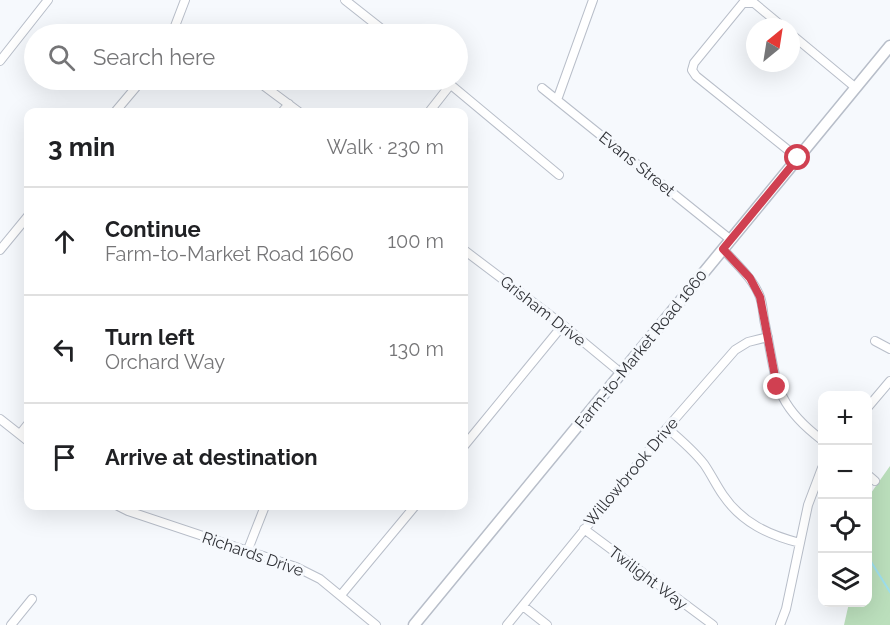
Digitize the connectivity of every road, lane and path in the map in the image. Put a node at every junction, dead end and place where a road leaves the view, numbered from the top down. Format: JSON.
{"nodes":[{"id":1,"x":48,"y":0,"type":"edge"},
{"id":2,"x":185,"y":0,"type":"edge"},
{"id":3,"x":345,"y":0,"type":"edge"},
{"id":4,"x":593,"y":0,"type":"edge"},
{"id":5,"x":772,"y":18,"type":"edge"},
{"id":6,"x":29,"y":24,"type":"edge"},
{"id":7,"x":176,"y":24,"type":"edge"},
{"id":8,"x":375,"y":24,"type":"edge"},
{"id":9,"x":24,"y":30,"type":"edge"},
{"id":10,"x":800,"y":42,"type":"edge"},
{"id":11,"x":890,"y":46,"type":"edge"},
{"id":12,"x":0,"y":61,"type":"edge"},
{"id":13,"x":543,"y":88,"type":"dead end"},
{"id":14,"x":855,"y":88,"type":"junction"},
{"id":15,"x":134,"y":90,"type":"edge"},
{"id":16,"x":270,"y":90,"type":"edge"},
{"id":17,"x":443,"y":90,"type":"edge"},
{"id":18,"x":458,"y":90,"type":"edge"},
{"id":19,"x":558,"y":100,"type":"junction"},
{"id":20,"x":289,"y":104,"type":"junction"},
{"id":21,"x":118,"y":108,"type":"edge"},
{"id":22,"x":286,"y":108,"type":"edge"},
{"id":23,"x":294,"y":108,"type":"edge"},
{"id":24,"x":432,"y":108,"type":"edge"},
{"id":25,"x":798,"y":158,"type":"junction"},
{"id":26,"x":559,"y":175,"type":"dead end"},
{"id":27,"x":24,"y":221,"type":"edge"},
{"id":28,"x":731,"y":240,"type":"junction"},
{"id":29,"x":723,"y":249,"type":"junction"},
{"id":30,"x":0,"y":250,"type":"edge"},
{"id":31,"x":468,"y":255,"type":"edge"},
{"id":32,"x":563,"y":325,"type":"junction"},
{"id":33,"x":768,"y":337,"type":"junction"},
{"id":34,"x":875,"y":341,"type":"dead end"},
{"id":35,"x":890,"y":349,"type":"edge"},
{"id":36,"x":621,"y":373,"type":"junction"},
{"id":37,"x":890,"y":381,"type":"edge"},
{"id":38,"x":872,"y":401,"type":"edge"},
{"id":39,"x":0,"y":419,"type":"edge"},
{"id":40,"x":667,"y":428,"type":"junction"},
{"id":41,"x":24,"y":429,"type":"edge"},
{"id":42,"x":20,"y":434,"type":"junction"},
{"id":43,"x":818,"y":437,"type":"edge"},
{"id":44,"x":24,"y":438,"type":"edge"},
{"id":45,"x":468,"y":441,"type":"edge"},
{"id":46,"x":818,"y":479,"type":"edge"},
{"id":47,"x":134,"y":510,"type":"edge"},
{"id":48,"x":263,"y":510,"type":"edge"},
{"id":49,"x":412,"y":510,"type":"edge"},
{"id":50,"x":584,"y":529,"type":"junction"},
{"id":51,"x":800,"y":543,"type":"junction"},
{"id":52,"x":247,"y":552,"type":"junction"},
{"id":53,"x":341,"y":595,"type":"junction"},
{"id":54,"x":32,"y":600,"type":"dead end"},
{"id":55,"x":523,"y":606,"type":"junction"},
{"id":56,"x":11,"y":625,"type":"edge"},
{"id":57,"x":376,"y":625,"type":"edge"},
{"id":58,"x":414,"y":625,"type":"edge"},
{"id":59,"x":507,"y":625,"type":"edge"},
{"id":60,"x":547,"y":625,"type":"edge"},
{"id":61,"x":713,"y":625,"type":"edge"},
{"id":62,"x":780,"y":625,"type":"edge"}],
"edges":[{"from":1,"to":6,"type":"street"},
{"from":2,"to":7,"type":"street"},
{"from":3,"to":8,"type":"street"},
{"from":4,"to":19,"type":"street"},
{"from":5,"to":25,"type":"street"},
{"from":9,"to":12,"type":"street"},
{"from":10,"to":14,"type":"street"},
{"from":11,"to":14,"type":"main road","name":"Farm-to-Market Road 1660"},
{"from":13,"to":19,"type":"street","name":"Evans Street"},
{"from":14,"to":25,"type":"main road","name":"Farm-to-Market Road 1660"},
{"from":15,"to":21,"type":"street"},
{"from":16,"to":20,"type":"street"},
{"from":17,"to":24,"type":"street"},
{"from":18,"to":26,"type":"street"},
{"from":19,"to":28,"type":"street","name":"Evans Street"},
{"from":20,"to":22,"type":"street"},
{"from":20,"to":23,"type":"street"},
{"from":25,"to":28,"type":"main road","name":"Farm-to-Market Road 1660"},
{"from":27,"to":30,"type":"street"},
{"from":28,"to":29,"type":"main road","name":"Farm-to-Market Road 1660"},
{"from":29,"to":33,"type":"street"},
{"from":29,"to":36,"type":"main road","name":"Farm-to-Market Road 1660"},
{"from":31,"to":32,"type":"street","name":"Grisham Drive"},
{"from":32,"to":36,"type":"street","name":"Grisham Drive"},
{"from":32,"to":45,"type":"street"},
{"from":33,"to":40,"type":"street","name":"Willowbrook Drive"},
{"from":33,"to":43,"type":"street"},
{"from":34,"to":35,"type":"street"},
{"from":36,"to":58,"type":"main road","name":"Farm-to-Market Road 1660"},
{"from":37,"to":38,"type":"street"},
{"from":39,"to":42,"type":"street"},
{"from":40,"to":50,"type":"street","name":"Willowbrook Drive"},
{"from":40,"to":51,"type":"street"},
{"from":41,"to":42,"type":"street"},
{"from":42,"to":44,"type":"street"},
{"from":46,"to":51,"type":"street"},
{"from":47,"to":52,"type":"street","name":"Richards Drive"},
{"from":48,"to":52,"type":"street"},
{"from":49,"to":53,"type":"street"},
{"from":50,"to":55,"type":"street","name":"Willowbrook Drive"},
{"from":50,"to":61,"type":"street","name":"Twilight Way"},
{"from":51,"to":62,"type":"street"},
{"from":52,"to":53,"type":"street","name":"Richards Drive"},
{"from":53,"to":57,"type":"street","name":"Richards Drive"},
{"from":54,"to":56,"type":"street"},
{"from":55,"to":59,"type":"street","name":"Willowbrook Drive"},
{"from":55,"to":60,"type":"street"}]}
